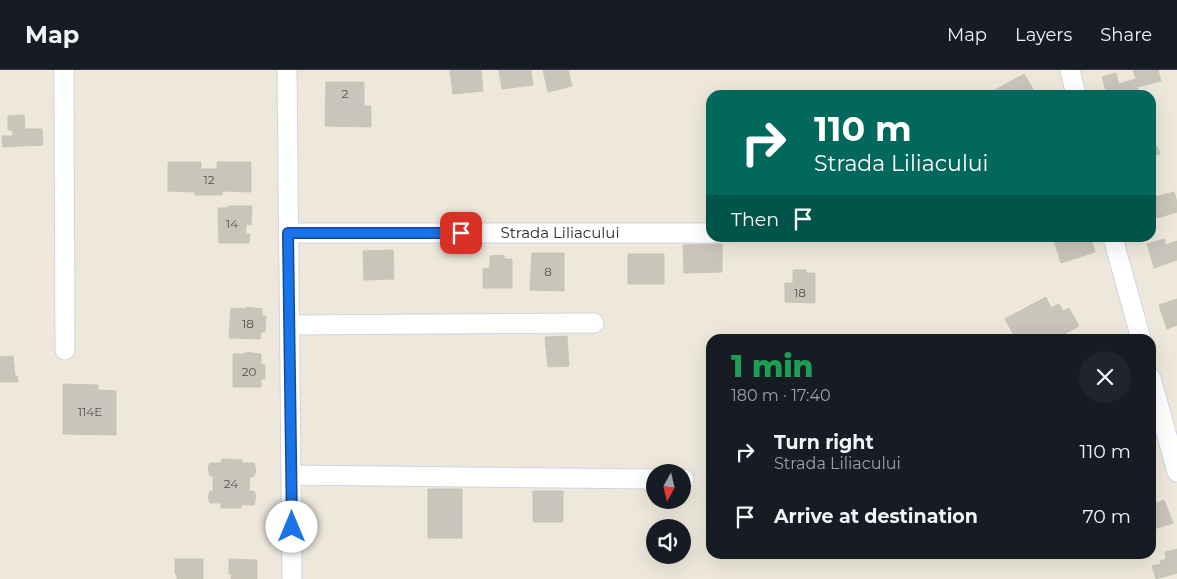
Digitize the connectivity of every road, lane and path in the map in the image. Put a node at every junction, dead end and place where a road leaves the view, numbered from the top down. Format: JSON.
{"nodes":[{"id":1,"x":64,"y":70,"type":"edge"},
{"id":2,"x":287,"y":70,"type":"edge"},
{"id":3,"x":1070,"y":70,"type":"edge"},
{"id":4,"x":1075,"y":90,"type":"edge"},
{"id":5,"x":288,"y":233,"type":"junction"},
{"id":6,"x":706,"y":233,"type":"edge"},
{"id":7,"x":1114,"y":242,"type":"edge"},
{"id":8,"x":594,"y":323,"type":"dead end"},
{"id":9,"x":291,"y":325,"type":"junction"},
{"id":10,"x":1140,"y":334,"type":"edge"},
{"id":11,"x":65,"y":350,"type":"dead end"},
{"id":12,"x":1156,"y":396,"type":"edge"},
{"id":13,"x":1177,"y":472,"type":"edge"},
{"id":14,"x":292,"y":475,"type":"junction"},
{"id":15,"x":646,"y":479,"type":"edge"},
{"id":16,"x":292,"y":579,"type":"edge"}],
"edges":[{"from":1,"to":11,"type":"street"},
{"from":2,"to":5,"type":"street"},
{"from":3,"to":4,"type":"street"},
{"from":5,"to":6,"type":"street","name":"Strada Liliacului"},
{"from":5,"to":9,"type":"street"},
{"from":7,"to":10,"type":"street"},
{"from":8,"to":9,"type":"street"},
{"from":9,"to":14,"type":"street"},
{"from":12,"to":13,"type":"street"},
{"from":14,"to":15,"type":"street"},
{"from":14,"to":16,"type":"street"}]}
